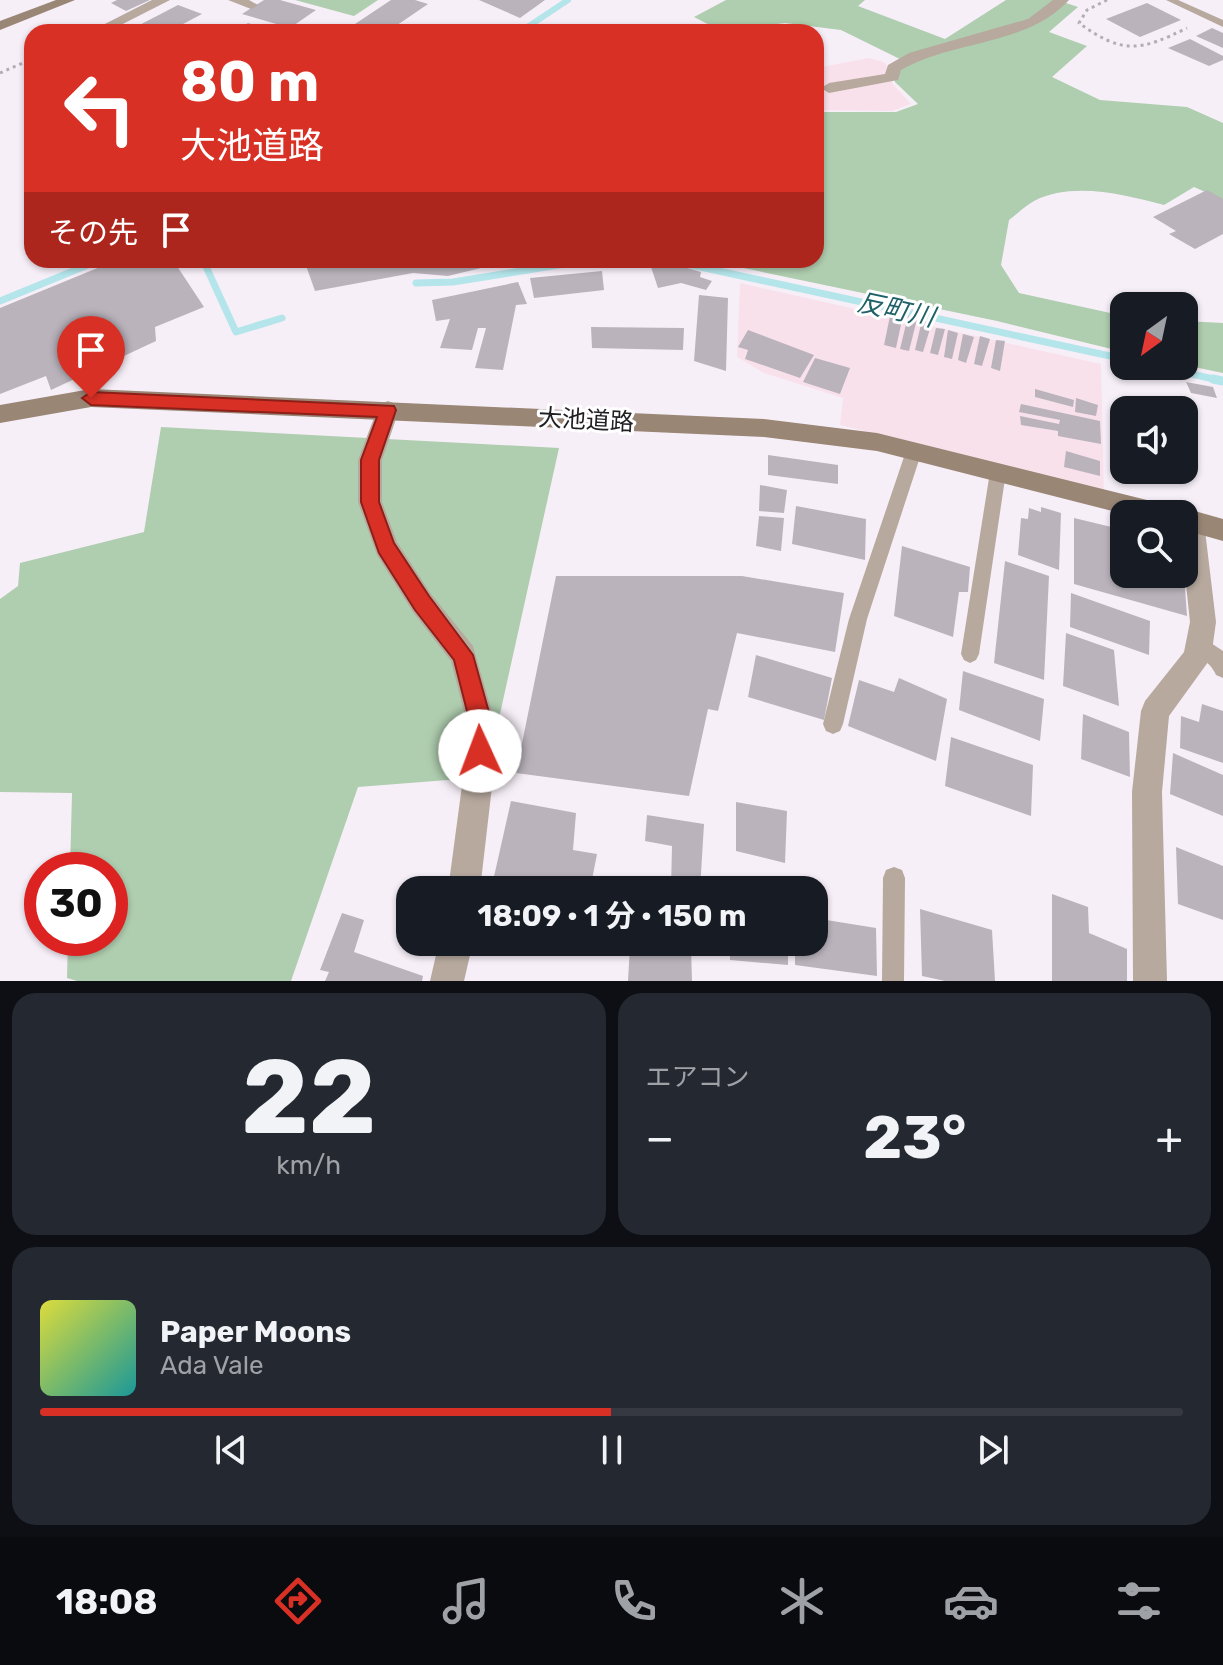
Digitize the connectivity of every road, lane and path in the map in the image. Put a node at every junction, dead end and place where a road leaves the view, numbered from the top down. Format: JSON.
{"nodes":[{"id":1,"x":67,"y":0,"type":"edge"},
{"id":2,"x":163,"y":0,"type":"edge"},
{"id":3,"x":235,"y":0,"type":"edge"},
{"id":4,"x":1062,"y":0,"type":"edge"},
{"id":5,"x":1107,"y":0,"type":"edge"},
{"id":6,"x":1171,"y":0,"type":"edge"},
{"id":7,"x":251,"y":5,"type":"dead end"},
{"id":8,"x":1210,"y":17,"type":"junction"},
{"id":9,"x":113,"y":24,"type":"edge"},
{"id":10,"x":1223,"y":24,"type":"edge"},
{"id":11,"x":0,"y":26,"type":"edge"},
{"id":12,"x":24,"y":62,"type":"edge"},
{"id":13,"x":0,"y":73,"type":"edge"},
{"id":14,"x":824,"y":86,"type":"edge"},
{"id":15,"x":388,"y":410,"type":"junction"},
{"id":16,"x":0,"y":414,"type":"edge"},
{"id":17,"x":914,"y":451,"type":"junction"},
{"id":18,"x":998,"y":472,"type":"junction"},
{"id":19,"x":1110,"y":501,"type":"edge"},
{"id":20,"x":1198,"y":524,"type":"edge"},
{"id":21,"x":1223,"y":530,"type":"edge"},
{"id":22,"x":1198,"y":588,"type":"edge"},
{"id":23,"x":1199,"y":644,"type":"junction"},
{"id":24,"x":970,"y":654,"type":"dead end"},
{"id":25,"x":1223,"y":669,"type":"edge"},
{"id":26,"x":833,"y":724,"type":"dead end"},
{"id":27,"x":466,"y":876,"type":"edge"},
{"id":28,"x":894,"y":878,"type":"dead end"},
{"id":29,"x":453,"y":956,"type":"edge"},
{"id":30,"x":447,"y":981,"type":"edge"},
{"id":31,"x":893,"y":981,"type":"edge"},
{"id":32,"x":1150,"y":981,"type":"edge"}],
"edges":[{"from":1,"to":11,"type":"street"},
{"from":2,"to":9,"type":"street"},
{"from":3,"to":7,"type":"street"},
{"from":4,"to":14,"type":"street"},
{"from":5,"to":8,"type":"path"},
{"from":6,"to":8,"type":"lane"},
{"from":8,"to":10,"type":"lane"},
{"from":12,"to":13,"type":"path"},
{"from":15,"to":16,"type":"street","name":"大池道路"},
{"from":15,"to":17,"type":"street","name":"大池道路"},
{"from":15,"to":27,"type":"street"},
{"from":17,"to":18,"type":"street","name":"大池道路"},
{"from":17,"to":26,"type":"lane"},
{"from":18,"to":19,"type":"street","name":"大池道路"},
{"from":18,"to":24,"type":"lane"},
{"from":20,"to":21,"type":"street"},
{"from":22,"to":23,"type":"street"},
{"from":23,"to":25,"type":"lane"},
{"from":23,"to":32,"type":"street"},
{"from":28,"to":31,"type":"lane"},
{"from":29,"to":30,"type":"street"}]}
